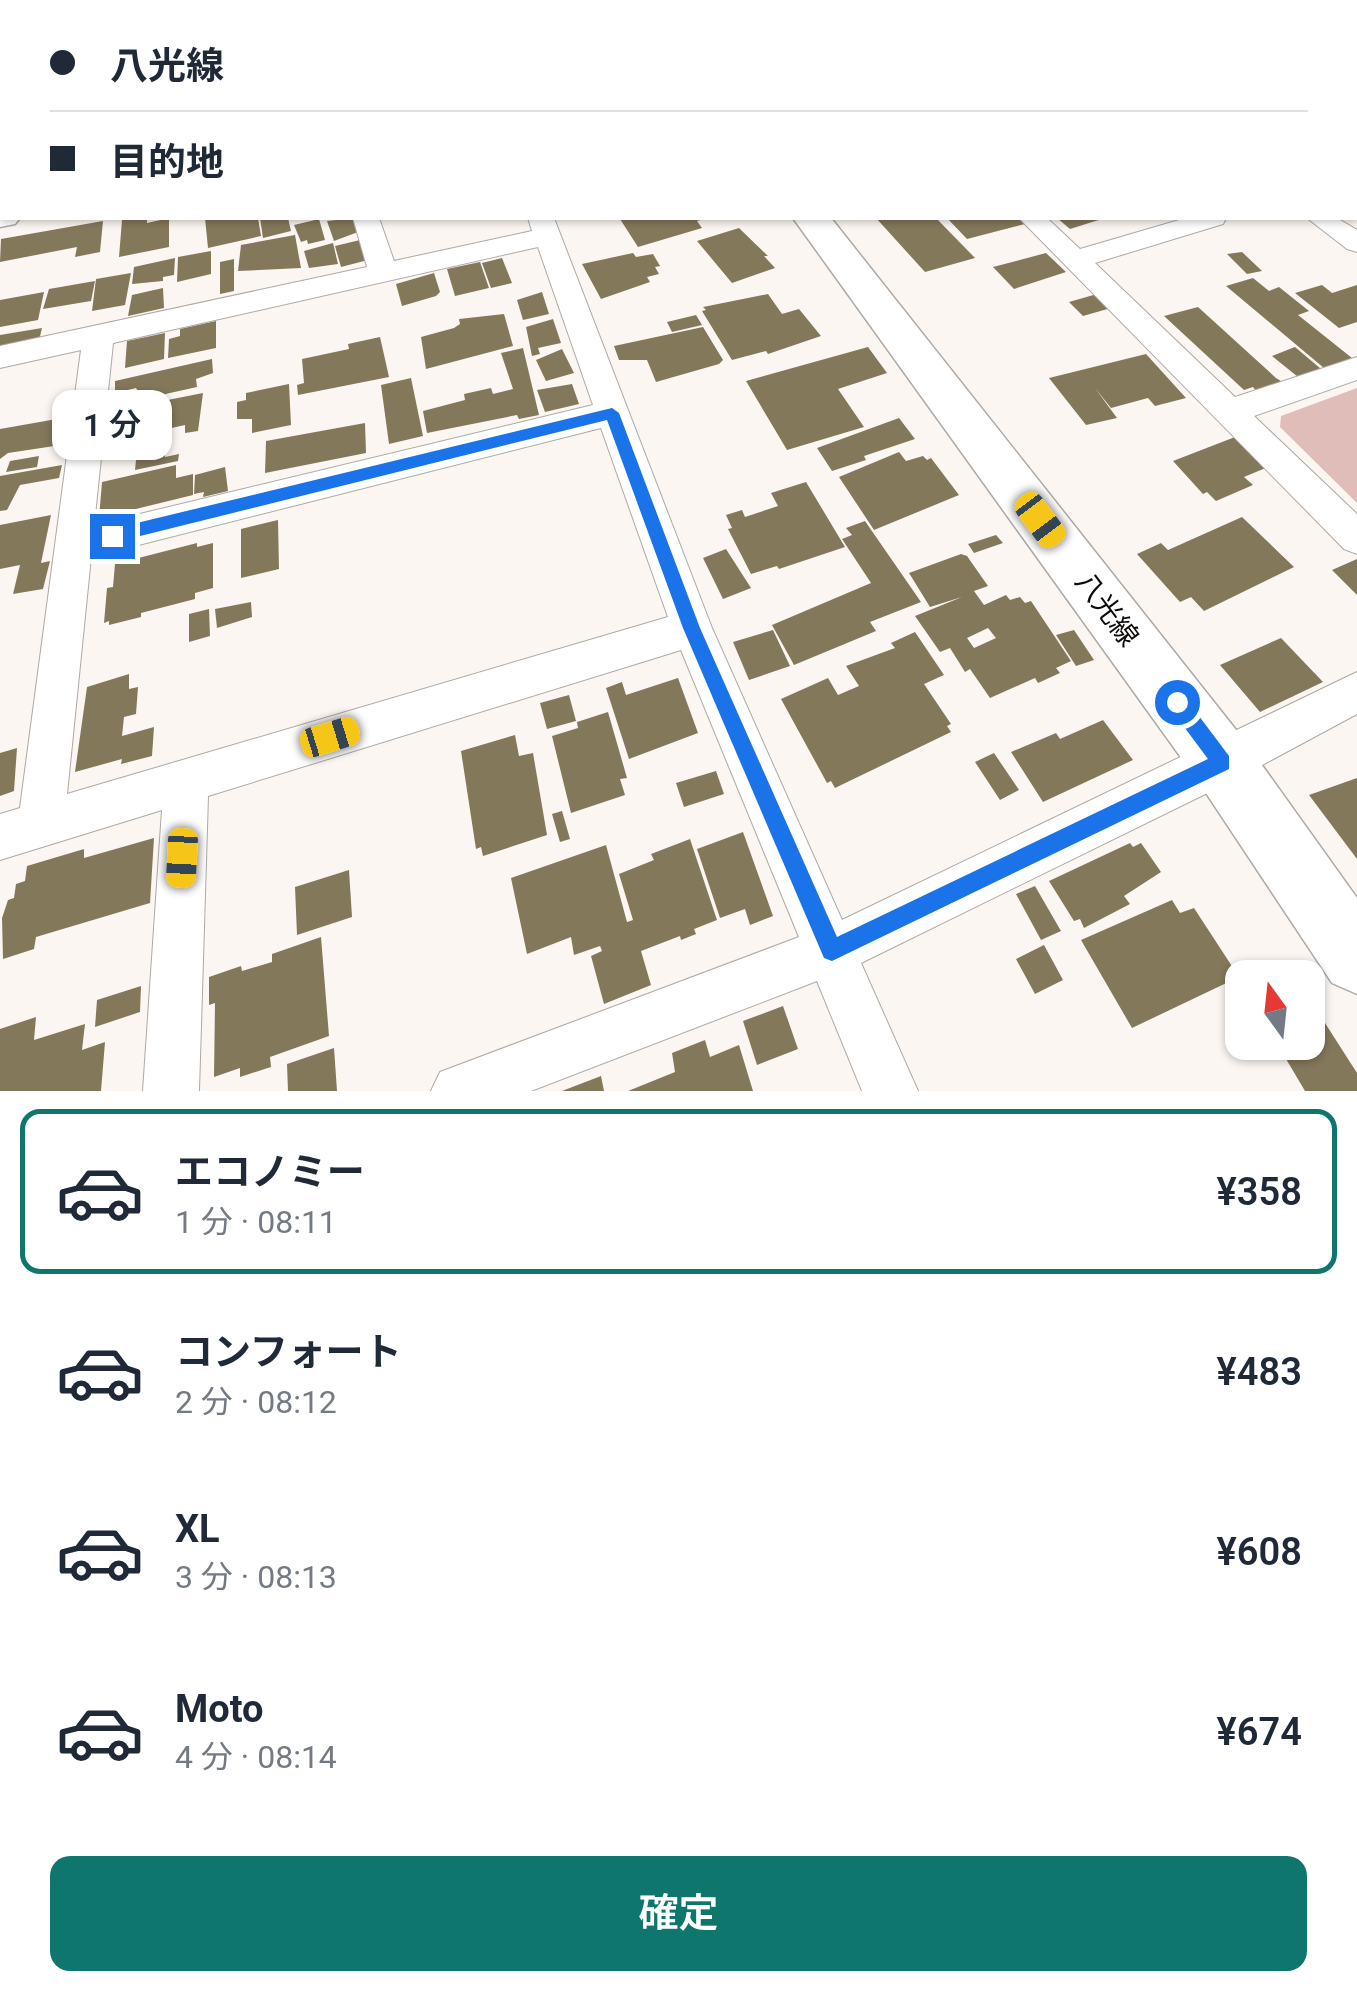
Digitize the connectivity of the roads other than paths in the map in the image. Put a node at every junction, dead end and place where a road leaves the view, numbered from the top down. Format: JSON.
{"nodes":[{"id":1,"x":367,"y":220,"type":"edge"},
{"id":2,"x":814,"y":220,"type":"edge"},
{"id":3,"x":1034,"y":220,"type":"edge"},
{"id":4,"x":1206,"y":220,"type":"edge"},
{"id":5,"x":1323,"y":220,"type":"edge"},
{"id":6,"x":544,"y":227,"type":"edge"},
{"id":7,"x":1357,"y":243,"type":"edge"},
{"id":8,"x":1075,"y":260,"type":"junction"},
{"id":9,"x":383,"y":272,"type":"junction"},
{"id":10,"x":98,"y":335,"type":"junction"},
{"id":11,"x":0,"y":357,"type":"edge"},
{"id":12,"x":1357,"y":368,"type":"edge"},
{"id":13,"x":1232,"y":411,"type":"junction"},
{"id":14,"x":612,"y":413,"type":"junction"},
{"id":15,"x":1357,"y":538,"type":"edge"},
{"id":16,"x":74,"y":546,"type":"junction"},
{"id":17,"x":692,"y":628,"type":"junction"},
{"id":18,"x":1357,"y":692,"type":"edge"},
{"id":19,"x":1222,"y":762,"type":"junction"},
{"id":20,"x":186,"y":780,"type":"junction"},
{"id":21,"x":20,"y":831,"type":"edge"},
{"id":22,"x":832,"y":950,"type":"junction"},
{"id":23,"x":1357,"y":958,"type":"edge"},
{"id":24,"x":171,"y":1091,"type":"edge"},
{"id":25,"x":459,"y":1091,"type":"edge"},
{"id":26,"x":890,"y":1091,"type":"edge"}],
"edges":[{"from":1,"to":9,"type":"street"},
{"from":2,"to":19,"type":"street","name":"八光線"},
{"from":3,"to":8,"type":"street"},
{"from":4,"to":8,"type":"street"},
{"from":5,"to":7,"type":"street"},
{"from":6,"to":9,"type":"street"},
{"from":6,"to":14,"type":"street"},
{"from":8,"to":13,"type":"street"},
{"from":9,"to":10,"type":"street"},
{"from":10,"to":11,"type":"street"},
{"from":10,"to":16,"type":"street"},
{"from":12,"to":13,"type":"street"},
{"from":13,"to":15,"type":"street"},
{"from":14,"to":16,"type":"street"},
{"from":14,"to":17,"type":"street"},
{"from":16,"to":21,"type":"street"},
{"from":17,"to":20,"type":"street"},
{"from":17,"to":22,"type":"street"},
{"from":18,"to":19,"type":"street"},
{"from":19,"to":22,"type":"street"},
{"from":19,"to":23,"type":"street","name":"八光線"},
{"from":20,"to":21,"type":"street"},
{"from":20,"to":24,"type":"street"},
{"from":22,"to":25,"type":"street"},
{"from":22,"to":26,"type":"street"}]}
